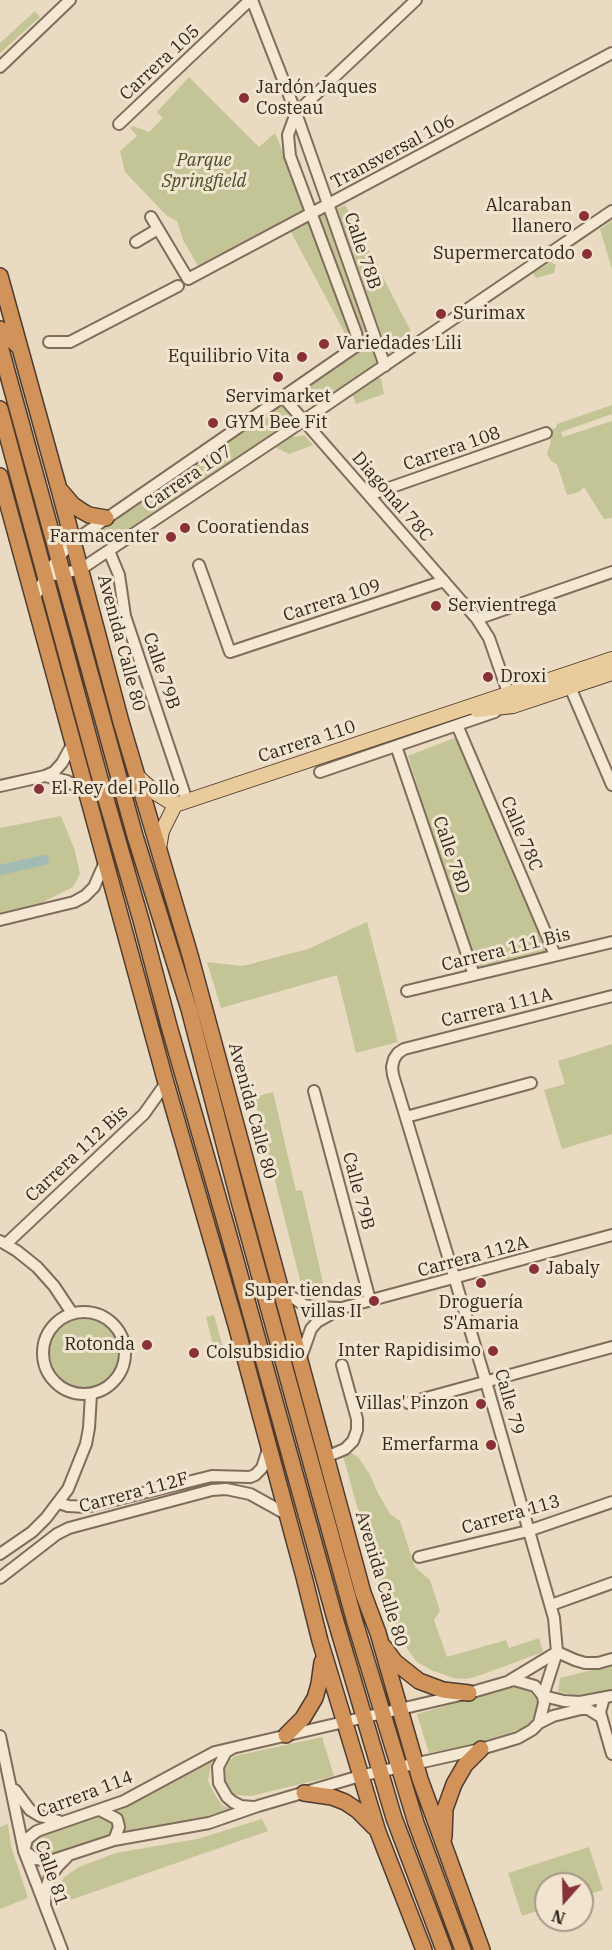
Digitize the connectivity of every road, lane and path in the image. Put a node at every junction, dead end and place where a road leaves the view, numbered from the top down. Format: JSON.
{"nodes":[{"id":1,"x":70,"y":0,"type":"edge"},
{"id":2,"x":251,"y":0,"type":"edge"},
{"id":3,"x":416,"y":0,"type":"edge"},
{"id":4,"x":612,"y":53,"type":"edge"},
{"id":5,"x":0,"y":67,"type":"edge"},
{"id":6,"x":296,"y":112,"type":"junction"},
{"id":7,"x":119,"y":124,"type":"dead end"},
{"id":8,"x":329,"y":206,"type":"junction"},
{"id":9,"x":612,"y":211,"type":"edge"},
{"id":10,"x":312,"y":214,"type":"junction"},
{"id":11,"x":151,"y":217,"type":"dead end"},
{"id":12,"x":158,"y":229,"type":"junction"},
{"id":13,"x":136,"y":242,"type":"dead end"},
{"id":14,"x":0,"y":276,"type":"edge"},
{"id":15,"x":178,"y":286,"type":"dead end"},
{"id":16,"x":0,"y":329,"type":"edge"},
{"id":17,"x":49,"y":342,"type":"dead end"},
{"id":18,"x":356,"y":344,"type":"joint"},
{"id":19,"x":0,"y":346,"type":"edge"},
{"id":20,"x":18,"y":346,"type":"junction"},
{"id":21,"x":385,"y":366,"type":"junction"},
{"id":22,"x":283,"y":397,"type":"junction"},
{"id":23,"x":0,"y":409,"type":"edge"},
{"id":24,"x":304,"y":420,"type":"junction"},
{"id":25,"x":546,"y":433,"type":"dead end"},
{"id":26,"x":0,"y":476,"type":"edge"},
{"id":27,"x":59,"y":489,"type":"junction"},
{"id":28,"x":369,"y":495,"type":"junction"},
{"id":29,"x":106,"y":518,"type":"junction"},
{"id":30,"x":74,"y":542,"type":"junction"},
{"id":31,"x":109,"y":551,"type":"junction"},
{"id":32,"x":59,"y":557,"type":"junction"},
{"id":33,"x":199,"y":565,"type":"dead end"},
{"id":34,"x":81,"y":569,"type":"junction"},
{"id":35,"x":612,"y":572,"type":"edge"},
{"id":36,"x":63,"y":574,"type":"junction"},
{"id":37,"x":45,"y":576,"type":"junction"},
{"id":38,"x":444,"y":581,"type":"junction"},
{"id":39,"x":33,"y":601,"type":"junction"},
{"id":40,"x":477,"y":619,"type":"junction"},
{"id":41,"x":612,"y":659,"type":"edge"},
{"id":42,"x":612,"y":673,"type":"edge"},
{"id":43,"x":570,"y":687,"type":"junction"},
{"id":44,"x":511,"y":700,"type":"junction"},
{"id":45,"x":454,"y":719,"type":"junction"},
{"id":46,"x":122,"y":722,"type":"junction"},
{"id":47,"x":394,"y":739,"type":"junction"},
{"id":48,"x":73,"y":743,"type":"junction"},
{"id":49,"x":113,"y":754,"type":"junction"},
{"id":50,"x":320,"y":772,"type":"dead end"},
{"id":51,"x":45,"y":776,"type":"junction"},
{"id":52,"x":137,"y":776,"type":"junction"},
{"id":53,"x":612,"y":785,"type":"edge"},
{"id":54,"x":0,"y":786,"type":"edge"},
{"id":55,"x":86,"y":792,"type":"junction"},
{"id":56,"x":181,"y":803,"type":"junction"},
{"id":57,"x":159,"y":848,"type":"junction"},
{"id":58,"x":105,"y":862,"type":"junction"},
{"id":59,"x":0,"y":920,"type":"edge"},
{"id":60,"x":612,"y":942,"type":"edge"},
{"id":61,"x":555,"y":955,"type":"junction"},
{"id":62,"x":474,"y":975,"type":"junction"},
{"id":63,"x":407,"y":991,"type":"dead end"},
{"id":64,"x":612,"y":996,"type":"edge"},
{"id":65,"x":394,"y":1059,"type":"joint"},
{"id":66,"x":166,"y":1083,"type":"junction"},
{"id":67,"x":531,"y":1083,"type":"dead end"},
{"id":68,"x":314,"y":1091,"type":"dead end"},
{"id":69,"x":406,"y":1117,"type":"junction"},
{"id":70,"x":612,"y":1235,"type":"edge"},
{"id":71,"x":3,"y":1242,"type":"edge"},
{"id":72,"x":455,"y":1279,"type":"junction"},
{"id":73,"x":280,"y":1286,"type":"junction"},
{"id":74,"x":370,"y":1300,"type":"junction"},
{"id":75,"x":342,"y":1308,"type":"junction"},
{"id":76,"x":72,"y":1313,"type":"junction"},
{"id":77,"x":612,"y":1347,"type":"edge"},
{"id":78,"x":300,"y":1360,"type":"junction"},
{"id":79,"x":342,"y":1365,"type":"dead end"},
{"id":80,"x":486,"y":1382,"type":"junction"},
{"id":81,"x":91,"y":1394,"type":"junction"},
{"id":82,"x":408,"y":1403,"type":"dead end"},
{"id":83,"x":268,"y":1445,"type":"junction"},
{"id":84,"x":326,"y":1456,"type":"junction"},
{"id":85,"x":612,"y":1502,"type":"edge"},
{"id":86,"x":59,"y":1503,"type":"junction"},
{"id":87,"x":288,"y":1515,"type":"junction"},
{"id":88,"x":528,"y":1531,"type":"junction"},
{"id":89,"x":0,"y":1554,"type":"edge"},
{"id":90,"x":419,"y":1557,"type":"dead end"},
{"id":91,"x":0,"y":1578,"type":"edge"},
{"id":92,"x":612,"y":1583,"type":"edge"},
{"id":93,"x":551,"y":1605,"type":"junction"},
{"id":94,"x":378,"y":1633,"type":"junction"},
{"id":95,"x":320,"y":1641,"type":"junction"},
{"id":96,"x":557,"y":1652,"type":"junction"},
{"id":97,"x":612,"y":1659,"type":"edge"},
{"id":98,"x":508,"y":1682,"type":"junction"},
{"id":99,"x":469,"y":1694,"type":"junction"},
{"id":100,"x":543,"y":1696,"type":"junction"},
{"id":101,"x":608,"y":1697,"type":"edge"},
{"id":102,"x":399,"y":1710,"type":"junction"},
{"id":103,"x":382,"y":1714,"type":"junction"},
{"id":104,"x":601,"y":1717,"type":"junction"},
{"id":105,"x":364,"y":1718,"type":"junction"},
{"id":106,"x":344,"y":1723,"type":"junction"},
{"id":107,"x":539,"y":1723,"type":"junction"},
{"id":108,"x":286,"y":1735,"type":"junction"},
{"id":109,"x":0,"y":1736,"type":"edge"},
{"id":110,"x":233,"y":1747,"type":"junction"},
{"id":111,"x":481,"y":1749,"type":"junction"},
{"id":112,"x":612,"y":1754,"type":"edge"},
{"id":113,"x":415,"y":1764,"type":"junction"},
{"id":114,"x":398,"y":1767,"type":"junction"},
{"id":115,"x":380,"y":1772,"type":"junction"},
{"id":116,"x":360,"y":1776,"type":"junction"},
{"id":117,"x":10,"y":1779,"type":"junction"},
{"id":118,"x":304,"y":1793,"type":"junction"},
{"id":119,"x":258,"y":1806,"type":"junction"},
{"id":120,"x":100,"y":1810,"type":"junction"},
{"id":121,"x":61,"y":1822,"type":"junction"},
{"id":122,"x":378,"y":1832,"type":"junction"},
{"id":123,"x":114,"y":1840,"type":"junction"},
{"id":124,"x":24,"y":1851,"type":"junction"},
{"id":125,"x":69,"y":1856,"type":"junction"},
{"id":126,"x":448,"y":1857,"type":"junction"},
{"id":127,"x":46,"y":1910,"type":"junction"},
{"id":128,"x":62,"y":1950,"type":"edge"},
{"id":129,"x":424,"y":1950,"type":"edge"},
{"id":130,"x":444,"y":1950,"type":"edge"},
{"id":131,"x":463,"y":1950,"type":"edge"},
{"id":132,"x":482,"y":1950,"type":"edge"}],
"edges":[{"from":1,"to":5,"type":"street"},
{"from":2,"to":6,"type":"street","name":"Calle 78B"},
{"from":2,"to":7,"type":"street","name":"Carrera 105"},
{"from":3,"to":6,"type":"street"},
{"from":4,"to":8,"type":"street","name":"Transversal 106"},
{"from":6,"to":8,"type":"street","name":"Calle 78B"},
{"from":6,"to":10,"type":"street","name":"Calle 78B"},
{"from":8,"to":10,"type":"street","name":"Transversal 106"},
{"from":8,"to":21,"type":"street","name":"Calle 78B"},
{"from":9,"to":21,"type":"street","name":"Carrera 107"},
{"from":10,"to":12,"type":"street","name":"Transversal 106"},
{"from":10,"to":18,"type":"street","name":"Calle 78B"},
{"from":11,"to":12,"type":"street"},
{"from":12,"to":13,"type":"street"},
{"from":14,"to":20,"type":"highway","name":"Avenida Calle 80"},
{"from":15,"to":17,"type":"street"},
{"from":16,"to":20,"type":"highway"},
{"from":18,"to":22,"type":"street","name":"Carrera 107"},
{"from":19,"to":32,"type":"highway","name":"Avenida Calle 80"},
{"from":20,"to":27,"type":"highway","name":"Avenida Calle 80"},
{"from":21,"to":24,"type":"street","name":"Carrera 107"},
{"from":22,"to":24,"type":"street","name":"Diagonal 78C"},
{"from":22,"to":29,"type":"street","name":"Carrera 107"},
{"from":23,"to":37,"type":"highway"},
{"from":24,"to":28,"type":"street","name":"Diagonal 78C"},
{"from":24,"to":31,"type":"street","name":"Carrera 107"},
{"from":25,"to":28,"type":"street","name":"Carrera 108"},
{"from":26,"to":39,"type":"highway"},
{"from":27,"to":29,"type":"highway"},
{"from":27,"to":30,"type":"highway","name":"Avenida Calle 80"},
{"from":28,"to":38,"type":"street","name":"Diagonal 78C"},
{"from":29,"to":30,"type":"street","name":"Carrera 107"},
{"from":30,"to":32,"type":"street","name":"Carrera 107"},
{"from":30,"to":34,"type":"highway","name":"Avenida Calle 80"},
{"from":31,"to":34,"type":"street","name":"Carrera 107"},
{"from":31,"to":56,"type":"street","name":"Calle 79B"},
{"from":32,"to":36,"type":"highway","name":"Avenida Calle 80"},
{"from":32,"to":37,"type":"street","name":"Carrera 107"},
{"from":33,"to":38,"type":"street","name":"Carrera 109"},
{"from":34,"to":36,"type":"street","name":"Carrera 107"},
{"from":34,"to":46,"type":"highway","name":"Avenida Calle 80"},
{"from":35,"to":40,"type":"street"},
{"from":36,"to":37,"type":"street","name":"Carrera 107"},
{"from":36,"to":49,"type":"highway","name":"Avenida Calle 80"},
{"from":37,"to":39,"type":"street","name":"Carrera 107"},
{"from":37,"to":105,"type":"highway"},
{"from":38,"to":40,"type":"street","name":"Diagonal 78C"},
{"from":39,"to":48,"type":"highway"},
{"from":40,"to":44,"type":"street"},
{"from":41,"to":44,"type":"main road","name":"Carrera 110"},
{"from":42,"to":43,"type":"main road","name":"Carrera 110"},
{"from":43,"to":44,"type":"main road","name":"Carrera 110"},
{"from":43,"to":53,"type":"street"},
{"from":44,"to":45,"type":"main road","name":"Carrera 110"},
{"from":45,"to":47,"type":"main road","name":"Carrera 110"},
{"from":45,"to":61,"type":"street","name":"Calle 78C"},
{"from":46,"to":49,"type":"highway"},
{"from":46,"to":52,"type":"highway","name":"Avenida Calle 80"},
{"from":47,"to":50,"type":"street","name":"Carrera 110"},
{"from":47,"to":56,"type":"main road","name":"Carrera 110"},
{"from":47,"to":62,"type":"street","name":"Calle 78D"},
{"from":48,"to":51,"type":"street"},
{"from":48,"to":55,"type":"highway"},
{"from":49,"to":103,"type":"highway","name":"Avenida Calle 80"},
{"from":51,"to":54,"type":"street"},
{"from":51,"to":55,"type":"street"},
{"from":52,"to":56,"type":"main road"},
{"from":52,"to":57,"type":"highway","name":"Avenida Calle 80"},
{"from":55,"to":58,"type":"highway"},
{"from":56,"to":57,"type":"main road"},
{"from":57,"to":73,"type":"highway","name":"Avenida Calle 80"},
{"from":58,"to":59,"type":"street"},
{"from":58,"to":66,"type":"highway"},
{"from":60,"to":61,"type":"street","name":"Carrera 111 Bis"},
{"from":61,"to":62,"type":"street","name":"Carrera 111 Bis"},
{"from":62,"to":63,"type":"street","name":"Carrera 111 Bis"},
{"from":64,"to":65,"type":"street","name":"Carrera 111A"},
{"from":65,"to":69,"type":"street","name":"Calle 79"},
{"from":66,"to":71,"type":"street","name":"Carrera 112 Bis"},
{"from":66,"to":83,"type":"highway"},
{"from":67,"to":69,"type":"street"},
{"from":68,"to":74,"type":"street","name":"Calle 79B"},
{"from":69,"to":72,"type":"street","name":"Calle 79"},
{"from":70,"to":72,"type":"street","name":"Carrera 112A"},
{"from":71,"to":76,"type":"street"},
{"from":72,"to":74,"type":"street","name":"Carrera 112A"},
{"from":72,"to":80,"type":"street","name":"Calle 79"},
{"from":73,"to":75,"type":"street","name":"Carrera 112A"},
{"from":73,"to":78,"type":"highway","name":"Avenida Calle 80"},
{"from":74,"to":75,"type":"street","name":"Carrera 112A"},
{"from":75,"to":78,"type":"street","name":"Carrera 112A"},
{"from":76,"to":81,"type":"street"},
{"from":76,"to":81,"type":"street"},
{"from":77,"to":80,"type":"street"},
{"from":78,"to":84,"type":"highway","name":"Avenida Calle 80"},
{"from":79,"to":84,"type":"street"},
{"from":80,"to":82,"type":"street"},
{"from":80,"to":88,"type":"street","name":"Calle 79"},
{"from":81,"to":86,"type":"street"},
{"from":83,"to":86,"type":"street","name":"Carrera 112F"},
{"from":83,"to":87,"type":"highway"},
{"from":84,"to":94,"type":"highway","name":"Avenida Calle 80"},
{"from":85,"to":88,"type":"street","name":"Carrera 113"},
{"from":86,"to":89,"type":"street","name":"Carrera 112F"},
{"from":87,"to":91,"type":"street","name":"Carrera 112F"},
{"from":87,"to":95,"type":"highway"},
{"from":88,"to":90,"type":"street","name":"Carrera 113"},
{"from":88,"to":93,"type":"street","name":"Calle 79"},
{"from":92,"to":93,"type":"street"},
{"from":93,"to":96,"type":"street","name":"Calle 79"},
{"from":94,"to":99,"type":"highway"},
{"from":94,"to":102,"type":"highway","name":"Avenida Calle 80"},
{"from":95,"to":106,"type":"highway"},
{"from":95,"to":108,"type":"highway"},
{"from":96,"to":97,"type":"street"},
{"from":96,"to":98,"type":"street"},
{"from":96,"to":100,"type":"street","name":"Calle 79"},
{"from":98,"to":99,"type":"street","name":"Carrera 114"},
{"from":98,"to":100,"type":"street","name":"Carrera 114"},
{"from":99,"to":102,"type":"street","name":"Carrera 114"},
{"from":100,"to":101,"type":"street","name":"Carrera 114"},
{"from":100,"to":107,"type":"street"},
{"from":101,"to":104,"type":"street"},
{"from":102,"to":103,"type":"street","name":"Carrera 114"},
{"from":102,"to":113,"type":"highway","name":"Avenida Calle 80"},
{"from":103,"to":105,"type":"street","name":"Carrera 114"},
{"from":103,"to":114,"type":"highway","name":"Avenida Calle 80"},
{"from":104,"to":107,"type":"street"},
{"from":104,"to":112,"type":"street"},
{"from":105,"to":106,"type":"street","name":"Carrera 114"},
{"from":105,"to":115,"type":"highway"},
{"from":106,"to":108,"type":"street","name":"Carrera 114"},
{"from":106,"to":116,"type":"highway"},
{"from":107,"to":111,"type":"street"},
{"from":108,"to":110,"type":"street","name":"Carrera 114"},
{"from":109,"to":117,"type":"street","name":"Calle 81"},
{"from":110,"to":119,"type":"street"},
{"from":110,"to":120,"type":"street","name":"Carrera 114"},
{"from":111,"to":113,"type":"street"},
{"from":111,"to":126,"type":"highway"},
{"from":113,"to":114,"type":"street"},
{"from":113,"to":126,"type":"highway","name":"Avenida Calle 80"},
{"from":114,"to":115,"type":"street"},
{"from":114,"to":131,"type":"highway","name":"Avenida Calle 80"},
{"from":115,"to":116,"type":"street"},
{"from":115,"to":130,"type":"highway"},
{"from":116,"to":118,"type":"street"},
{"from":116,"to":122,"type":"highway"},
{"from":117,"to":121,"type":"street"},
{"from":117,"to":124,"type":"street","name":"Calle 81"},
{"from":118,"to":119,"type":"street"},
{"from":118,"to":122,"type":"highway"},
{"from":119,"to":123,"type":"street"},
{"from":120,"to":121,"type":"street","name":"Carrera 114"},
{"from":120,"to":123,"type":"street"},
{"from":121,"to":124,"type":"street","name":"Carrera 114"},
{"from":122,"to":129,"type":"highway"},
{"from":123,"to":125,"type":"street"},
{"from":124,"to":125,"type":"street"},
{"from":124,"to":127,"type":"street","name":"Calle 81"},
{"from":125,"to":127,"type":"street"},
{"from":126,"to":132,"type":"highway","name":"Avenida Calle 80"},
{"from":127,"to":128,"type":"street","name":"Calle 81"}]}
